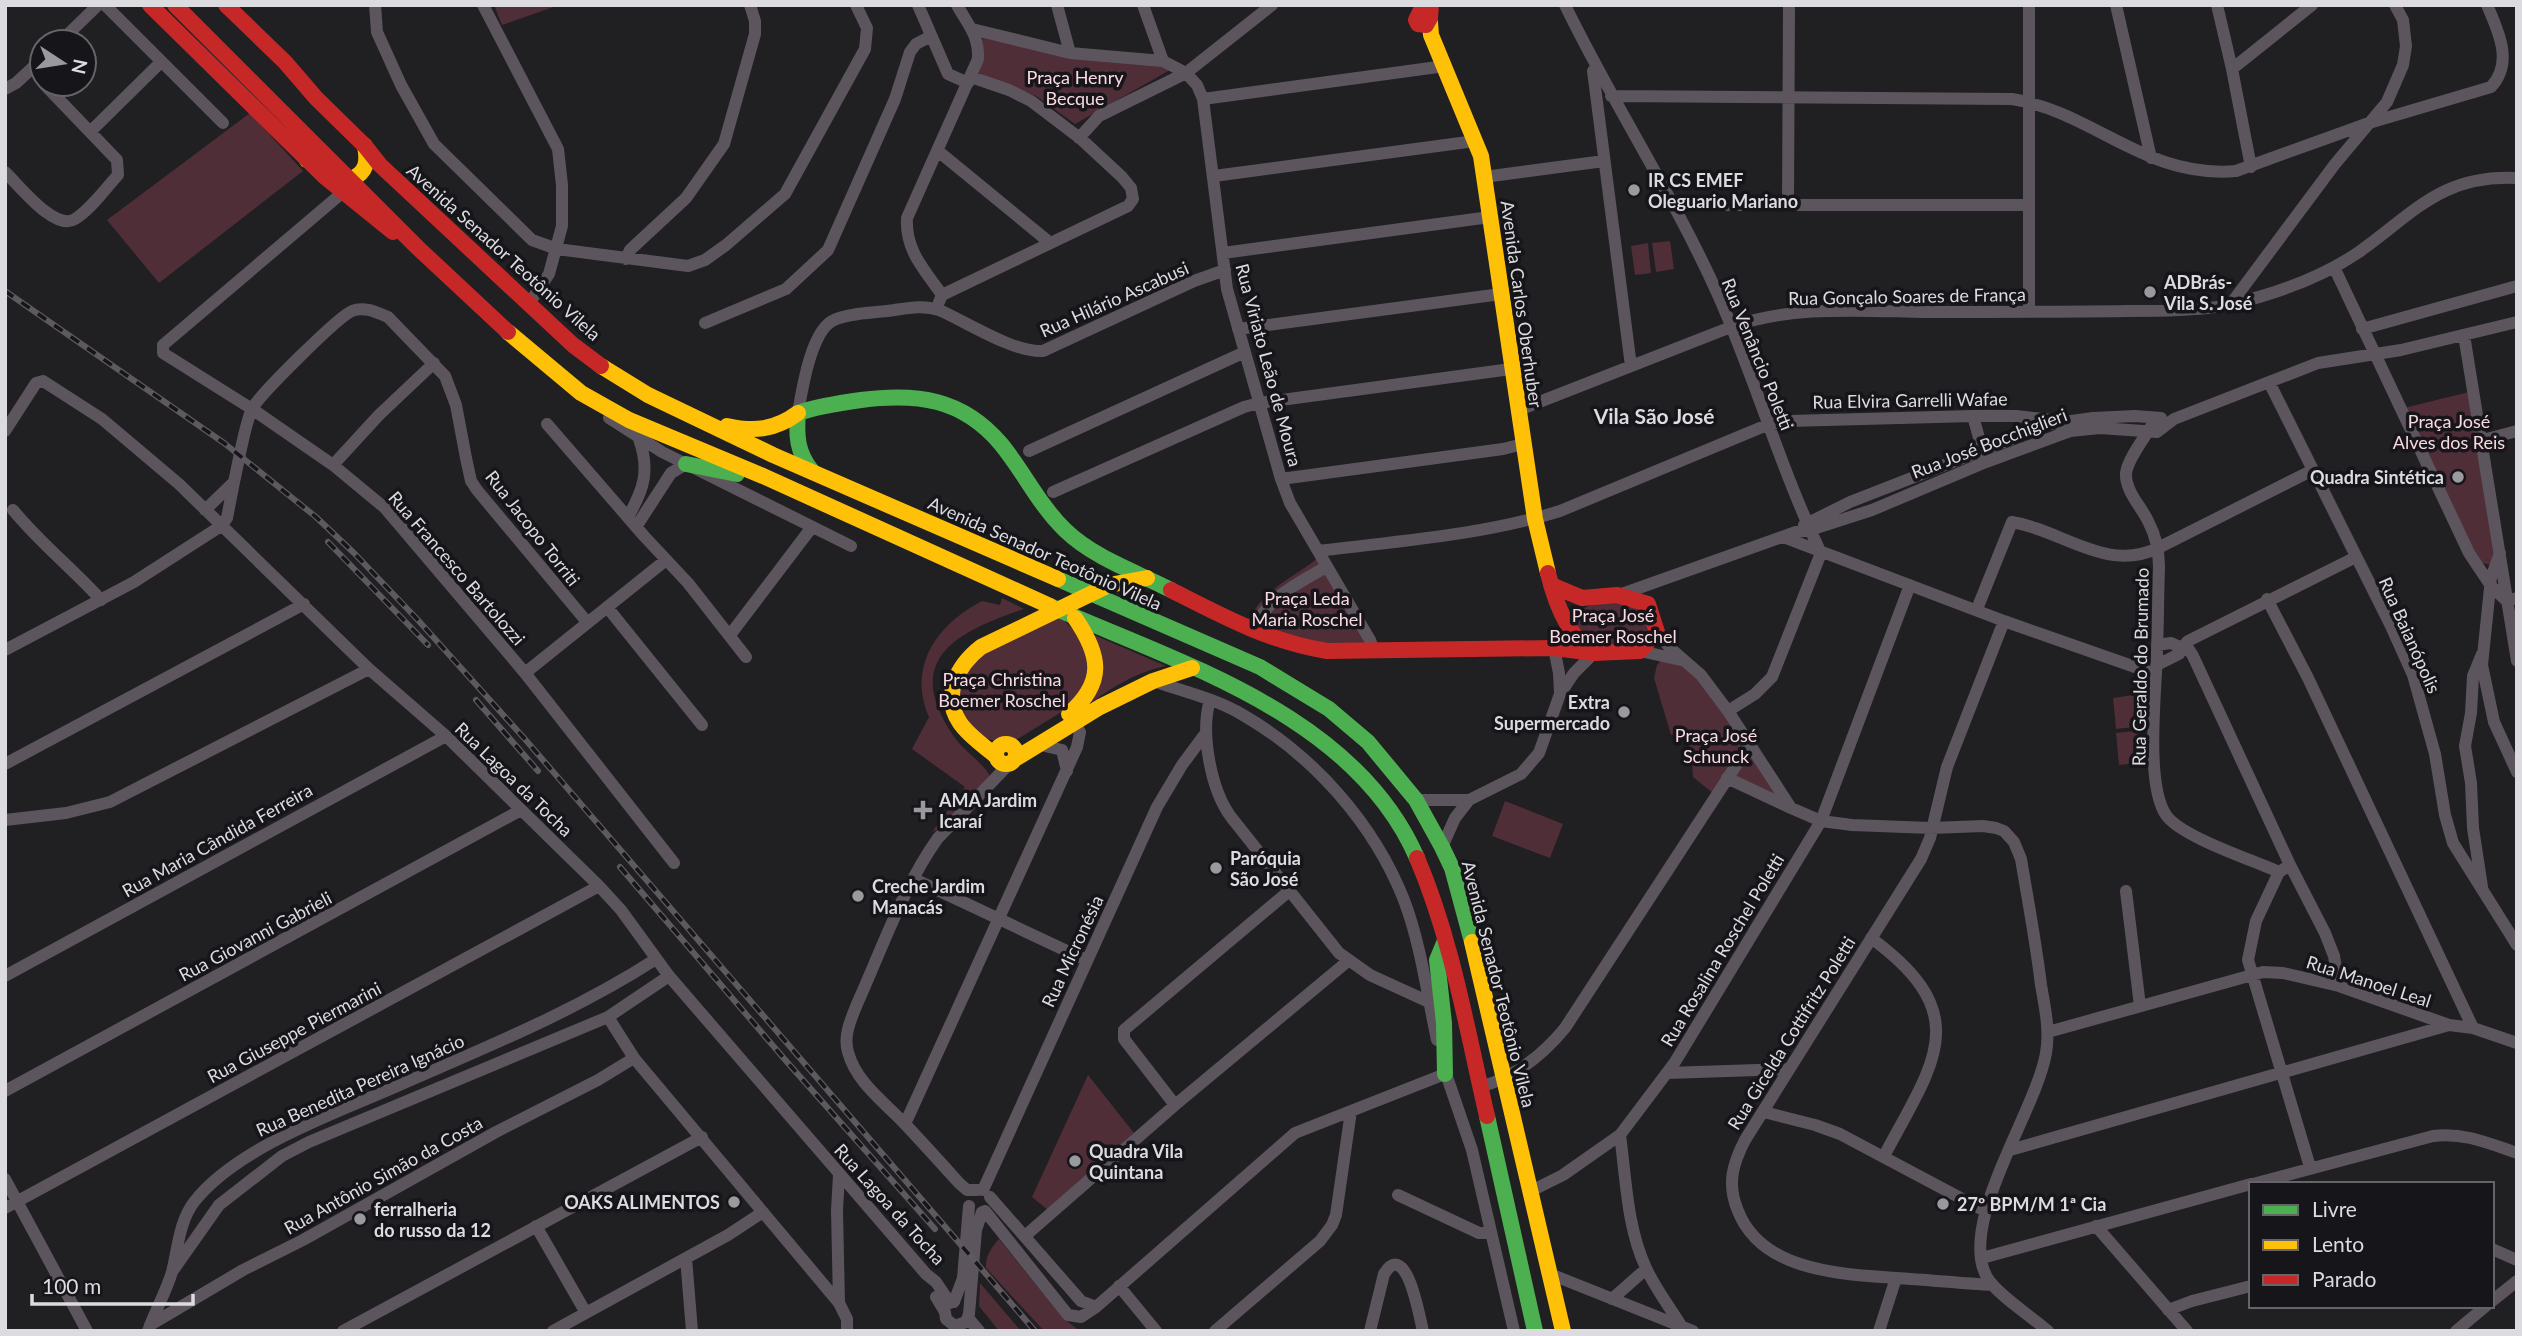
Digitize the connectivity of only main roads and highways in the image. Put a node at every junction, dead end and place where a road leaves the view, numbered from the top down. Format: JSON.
{"nodes":[{"id":1,"x":150,"y":5,"type":"edge"},
{"id":2,"x":175,"y":5,"type":"edge"},
{"id":3,"x":226,"y":5,"type":"edge"},
{"id":4,"x":1424,"y":15,"type":"edge"},
{"id":5,"x":365,"y":146,"type":"junction"},
{"id":6,"x":347,"y":186,"type":"junction"},
{"id":7,"x":792,"y":417,"type":"junction"},
{"id":8,"x":696,"y":418,"type":"junction"},
{"id":9,"x":730,"y":435,"type":"junction"},
{"id":10,"x":772,"y":455,"type":"junction"},
{"id":11,"x":686,"y":464,"type":"road end"},
{"id":12,"x":722,"y":465,"type":"junction"},
{"id":13,"x":813,"y":471,"type":"junction"},
{"id":14,"x":770,"y":480,"type":"junction"},
{"id":15,"x":1120,"y":565,"type":"junction"},
{"id":16,"x":1147,"y":578,"type":"junction"},
{"id":17,"x":1551,"y":584,"type":"junction"},
{"id":18,"x":1109,"y":585,"type":"junction"},
{"id":19,"x":1594,"y":598,"type":"junction"},
{"id":20,"x":1073,"y":616,"type":"junction"},
{"id":21,"x":1565,"y":620,"type":"junction"},
{"id":22,"x":1554,"y":648,"type":"junction"},
{"id":23,"x":1594,"y":653,"type":"junction"},
{"id":24,"x":1192,"y":668,"type":"junction"},
{"id":25,"x":1072,"y":719,"type":"junction"},
{"id":26,"x":1007,"y":754,"type":"junction"},
{"id":27,"x":1445,"y":939,"type":"junction"},
{"id":28,"x":1445,"y":1074,"type":"road end"},
{"id":29,"x":1535,"y":1331,"type":"edge"},
{"id":30,"x":1563,"y":1331,"type":"edge"}],
"edges":[{"from":1,"to":6,"type":"main road"},
{"from":2,"to":6,"type":"main road"},
{"from":3,"to":5,"type":"main road","name":"Avenida Senador Teotônio Vilela"},
{"from":4,"to":17,"type":"main road","name":"Avenida Carlos Oberhuber"},
{"from":5,"to":6,"type":"main road"},
{"from":5,"to":8,"type":"main road","name":"Avenida Senador Teotônio Vilela"},
{"from":6,"to":12,"type":"main road"},
{"from":7,"to":8,"type":"main road"},
{"from":7,"to":10,"type":"main road"},
{"from":7,"to":13,"type":"main road"},
{"from":7,"to":15,"type":"main road"},
{"from":8,"to":9,"type":"main road","name":"Avenida Senador Teotônio Vilela"},
{"from":9,"to":10,"type":"main road","name":"Avenida Senador Teotônio Vilela"},
{"from":9,"to":12,"type":"main road"},
{"from":10,"to":13,"type":"main road","name":"Avenida Senador Teotônio Vilela"},
{"from":10,"to":14,"type":"main road"},
{"from":11,"to":12,"type":"main road"},
{"from":12,"to":14,"type":"main road"},
{"from":13,"to":30,"type":"main road","name":"Avenida Senador Teotônio Vilela"},
{"from":14,"to":20,"type":"main road"},
{"from":15,"to":16,"type":"main road"},
{"from":15,"to":18,"type":"main road"},
{"from":16,"to":18,"type":"main road"},
{"from":16,"to":22,"type":"main road"},
{"from":17,"to":19,"type":"main road"},
{"from":17,"to":21,"type":"main road","name":"Avenida Carlos Oberhuber"},
{"from":18,"to":26,"type":"main road"},
{"from":19,"to":21,"type":"main road"},
{"from":19,"to":23,"type":"main road"},
{"from":20,"to":24,"type":"main road"},
{"from":20,"to":25,"type":"main road"},
{"from":21,"to":22,"type":"main road"},
{"from":21,"to":23,"type":"main road"},
{"from":22,"to":23,"type":"main road"},
{"from":24,"to":25,"type":"main road"},
{"from":24,"to":27,"type":"main road"},
{"from":25,"to":26,"type":"main road"},
{"from":25,"to":26,"type":"main road"},
{"from":27,"to":28,"type":"main road"},
{"from":27,"to":29,"type":"main road"}]}
